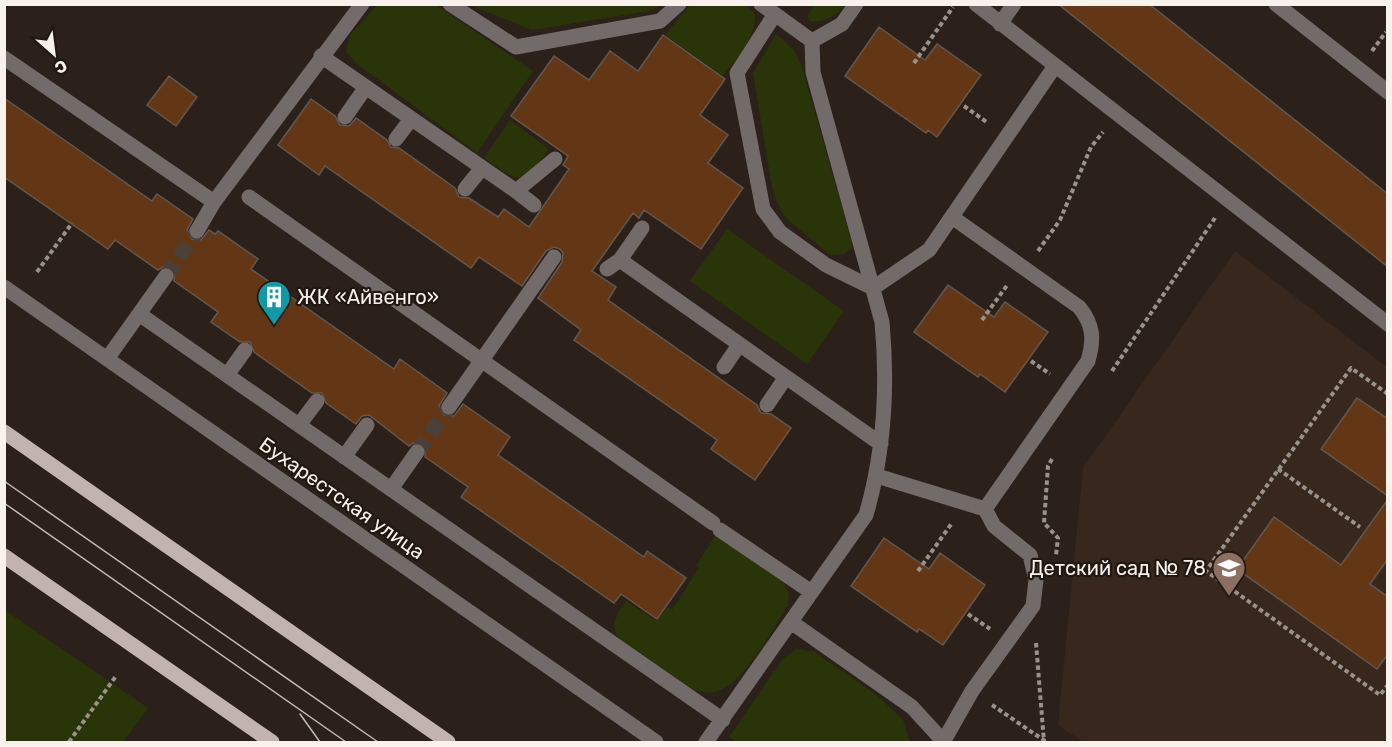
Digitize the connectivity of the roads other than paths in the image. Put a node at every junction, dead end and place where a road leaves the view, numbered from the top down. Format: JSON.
{"nodes":[{"id":1,"x":362,"y":4,"type":"edge"},
{"id":2,"x":450,"y":4,"type":"edge"},
{"id":3,"x":679,"y":4,"type":"edge"},
{"id":4,"x":761,"y":4,"type":"edge"},
{"id":5,"x":856,"y":4,"type":"edge"},
{"id":6,"x":976,"y":4,"type":"edge"},
{"id":7,"x":1014,"y":4,"type":"edge"},
{"id":8,"x":1276,"y":4,"type":"edge"},
{"id":9,"x":775,"y":14,"type":"junction"},
{"id":10,"x":1000,"y":24,"type":"junction"},
{"id":11,"x":812,"y":41,"type":"junction"},
{"id":12,"x":321,"y":56,"type":"junction"},
{"id":13,"x":4,"y":58,"type":"edge"},
{"id":14,"x":1055,"y":66,"type":"junction"},
{"id":15,"x":366,"y":87,"type":"junction"},
{"id":16,"x":1388,"y":92,"type":"edge"},
{"id":17,"x":345,"y":117,"type":"dead end"},
{"id":18,"x":411,"y":119,"type":"junction"},
{"id":19,"x":396,"y":139,"type":"dead end"},
{"id":20,"x":555,"y":159,"type":"dead end"},
{"id":21,"x":482,"y":168,"type":"junction"},
{"id":22,"x":228,"y":182,"type":"junction"},
{"id":23,"x":465,"y":189,"type":"dead end"},
{"id":24,"x":516,"y":191,"type":"junction"},
{"id":25,"x":214,"y":202,"type":"junction"},
{"id":26,"x":534,"y":205,"type":"dead end"},
{"id":27,"x":952,"y":217,"type":"junction"},
{"id":28,"x":642,"y":228,"type":"dead end"},
{"id":29,"x":197,"y":231,"type":"tunnel mouth"},
{"id":30,"x":554,"y":257,"type":"dead end"},
{"id":31,"x":166,"y":276,"type":"tunnel mouth"},
{"id":32,"x":4,"y":287,"type":"edge"},
{"id":33,"x":873,"y":288,"type":"junction"},
{"id":34,"x":139,"y":314,"type":"junction"},
{"id":35,"x":1388,"y":324,"type":"edge"},
{"id":36,"x":739,"y":345,"type":"junction"},
{"id":37,"x":245,"y":350,"type":"dead end"},
{"id":38,"x":107,"y":360,"type":"junction"},
{"id":39,"x":482,"y":360,"type":"junction"},
{"id":40,"x":724,"y":367,"type":"dead end"},
{"id":41,"x":227,"y":375,"type":"junction"},
{"id":42,"x":786,"y":378,"type":"junction"},
{"id":43,"x":317,"y":400,"type":"dead end"},
{"id":44,"x":767,"y":405,"type":"dead end"},
{"id":45,"x":449,"y":407,"type":"tunnel mouth"},
{"id":46,"x":299,"y":425,"type":"junction"},
{"id":47,"x":367,"y":425,"type":"dead end"},
{"id":48,"x":4,"y":432,"type":"edge"},
{"id":49,"x":881,"y":444,"type":"junction"},
{"id":50,"x":417,"y":452,"type":"tunnel mouth"},
{"id":51,"x":344,"y":457,"type":"junction"},
{"id":52,"x":877,"y":476,"type":"junction"},
{"id":53,"x":391,"y":489,"type":"junction"},
{"id":54,"x":985,"y":509,"type":"junction"},
{"id":55,"x":4,"y":556,"type":"edge"},
{"id":56,"x":810,"y":591,"type":"junction"},
{"id":57,"x":791,"y":622,"type":"junction"},
{"id":58,"x":723,"y":720,"type":"junction"},
{"id":59,"x":272,"y":742,"type":"edge"},
{"id":60,"x":448,"y":742,"type":"edge"},
{"id":61,"x":656,"y":742,"type":"edge"},
{"id":62,"x":706,"y":742,"type":"edge"},
{"id":63,"x":943,"y":742,"type":"edge"}],
"edges":[{"from":1,"to":12,"type":"street"},
{"from":2,"to":3,"type":"street"},
{"from":4,"to":9,"type":"street"},
{"from":5,"to":11,"type":"street"},
{"from":6,"to":10,"type":"street"},
{"from":7,"to":10,"type":"street"},
{"from":8,"to":16,"type":"street"},
{"from":9,"to":11,"type":"street"},
{"from":9,"to":33,"type":"street"},
{"from":10,"to":14,"type":"street"},
{"from":11,"to":33,"type":"street"},
{"from":12,"to":15,"type":"street"},
{"from":12,"to":22,"type":"street"},
{"from":13,"to":25,"type":"street"},
{"from":14,"to":27,"type":"street"},
{"from":14,"to":35,"type":"street"},
{"from":15,"to":17,"type":"street"},
{"from":15,"to":18,"type":"street"},
{"from":18,"to":19,"type":"street"},
{"from":18,"to":21,"type":"street"},
{"from":20,"to":24,"type":"street"},
{"from":21,"to":23,"type":"street"},
{"from":21,"to":24,"type":"street"},
{"from":22,"to":25,"type":"street"},
{"from":22,"to":39,"type":"street"},
{"from":24,"to":26,"type":"street"},
{"from":25,"to":29,"type":"street"},
{"from":27,"to":33,"type":"street"},
{"from":27,"to":54,"type":"street"},
{"from":28,"to":36,"type":"street"},
{"from":30,"to":39,"type":"street"},
{"from":31,"to":34,"type":"street"},
{"from":32,"to":38,"type":"street","name":"Бухарестская улица"},
{"from":33,"to":49,"type":"street"},
{"from":34,"to":38,"type":"street"},
{"from":34,"to":41,"type":"street"},
{"from":36,"to":40,"type":"street"},
{"from":36,"to":42,"type":"street"},
{"from":37,"to":41,"type":"street"},
{"from":38,"to":61,"type":"street","name":"Бухарестская улица"},
{"from":39,"to":45,"type":"street"},
{"from":39,"to":56,"type":"street"},
{"from":41,"to":46,"type":"street"},
{"from":42,"to":44,"type":"street"},
{"from":42,"to":49,"type":"street"},
{"from":43,"to":46,"type":"street"},
{"from":46,"to":51,"type":"street"},
{"from":47,"to":51,"type":"street"},
{"from":48,"to":60,"type":"main road"},
{"from":49,"to":52,"type":"street"},
{"from":50,"to":53,"type":"street"},
{"from":51,"to":53,"type":"street"},
{"from":52,"to":54,"type":"street"},
{"from":52,"to":56,"type":"street"},
{"from":53,"to":58,"type":"street"},
{"from":54,"to":63,"type":"street"},
{"from":55,"to":59,"type":"main road"},
{"from":56,"to":57,"type":"street"},
{"from":57,"to":58,"type":"street"},
{"from":57,"to":63,"type":"street"},
{"from":58,"to":62,"type":"street"}]}
